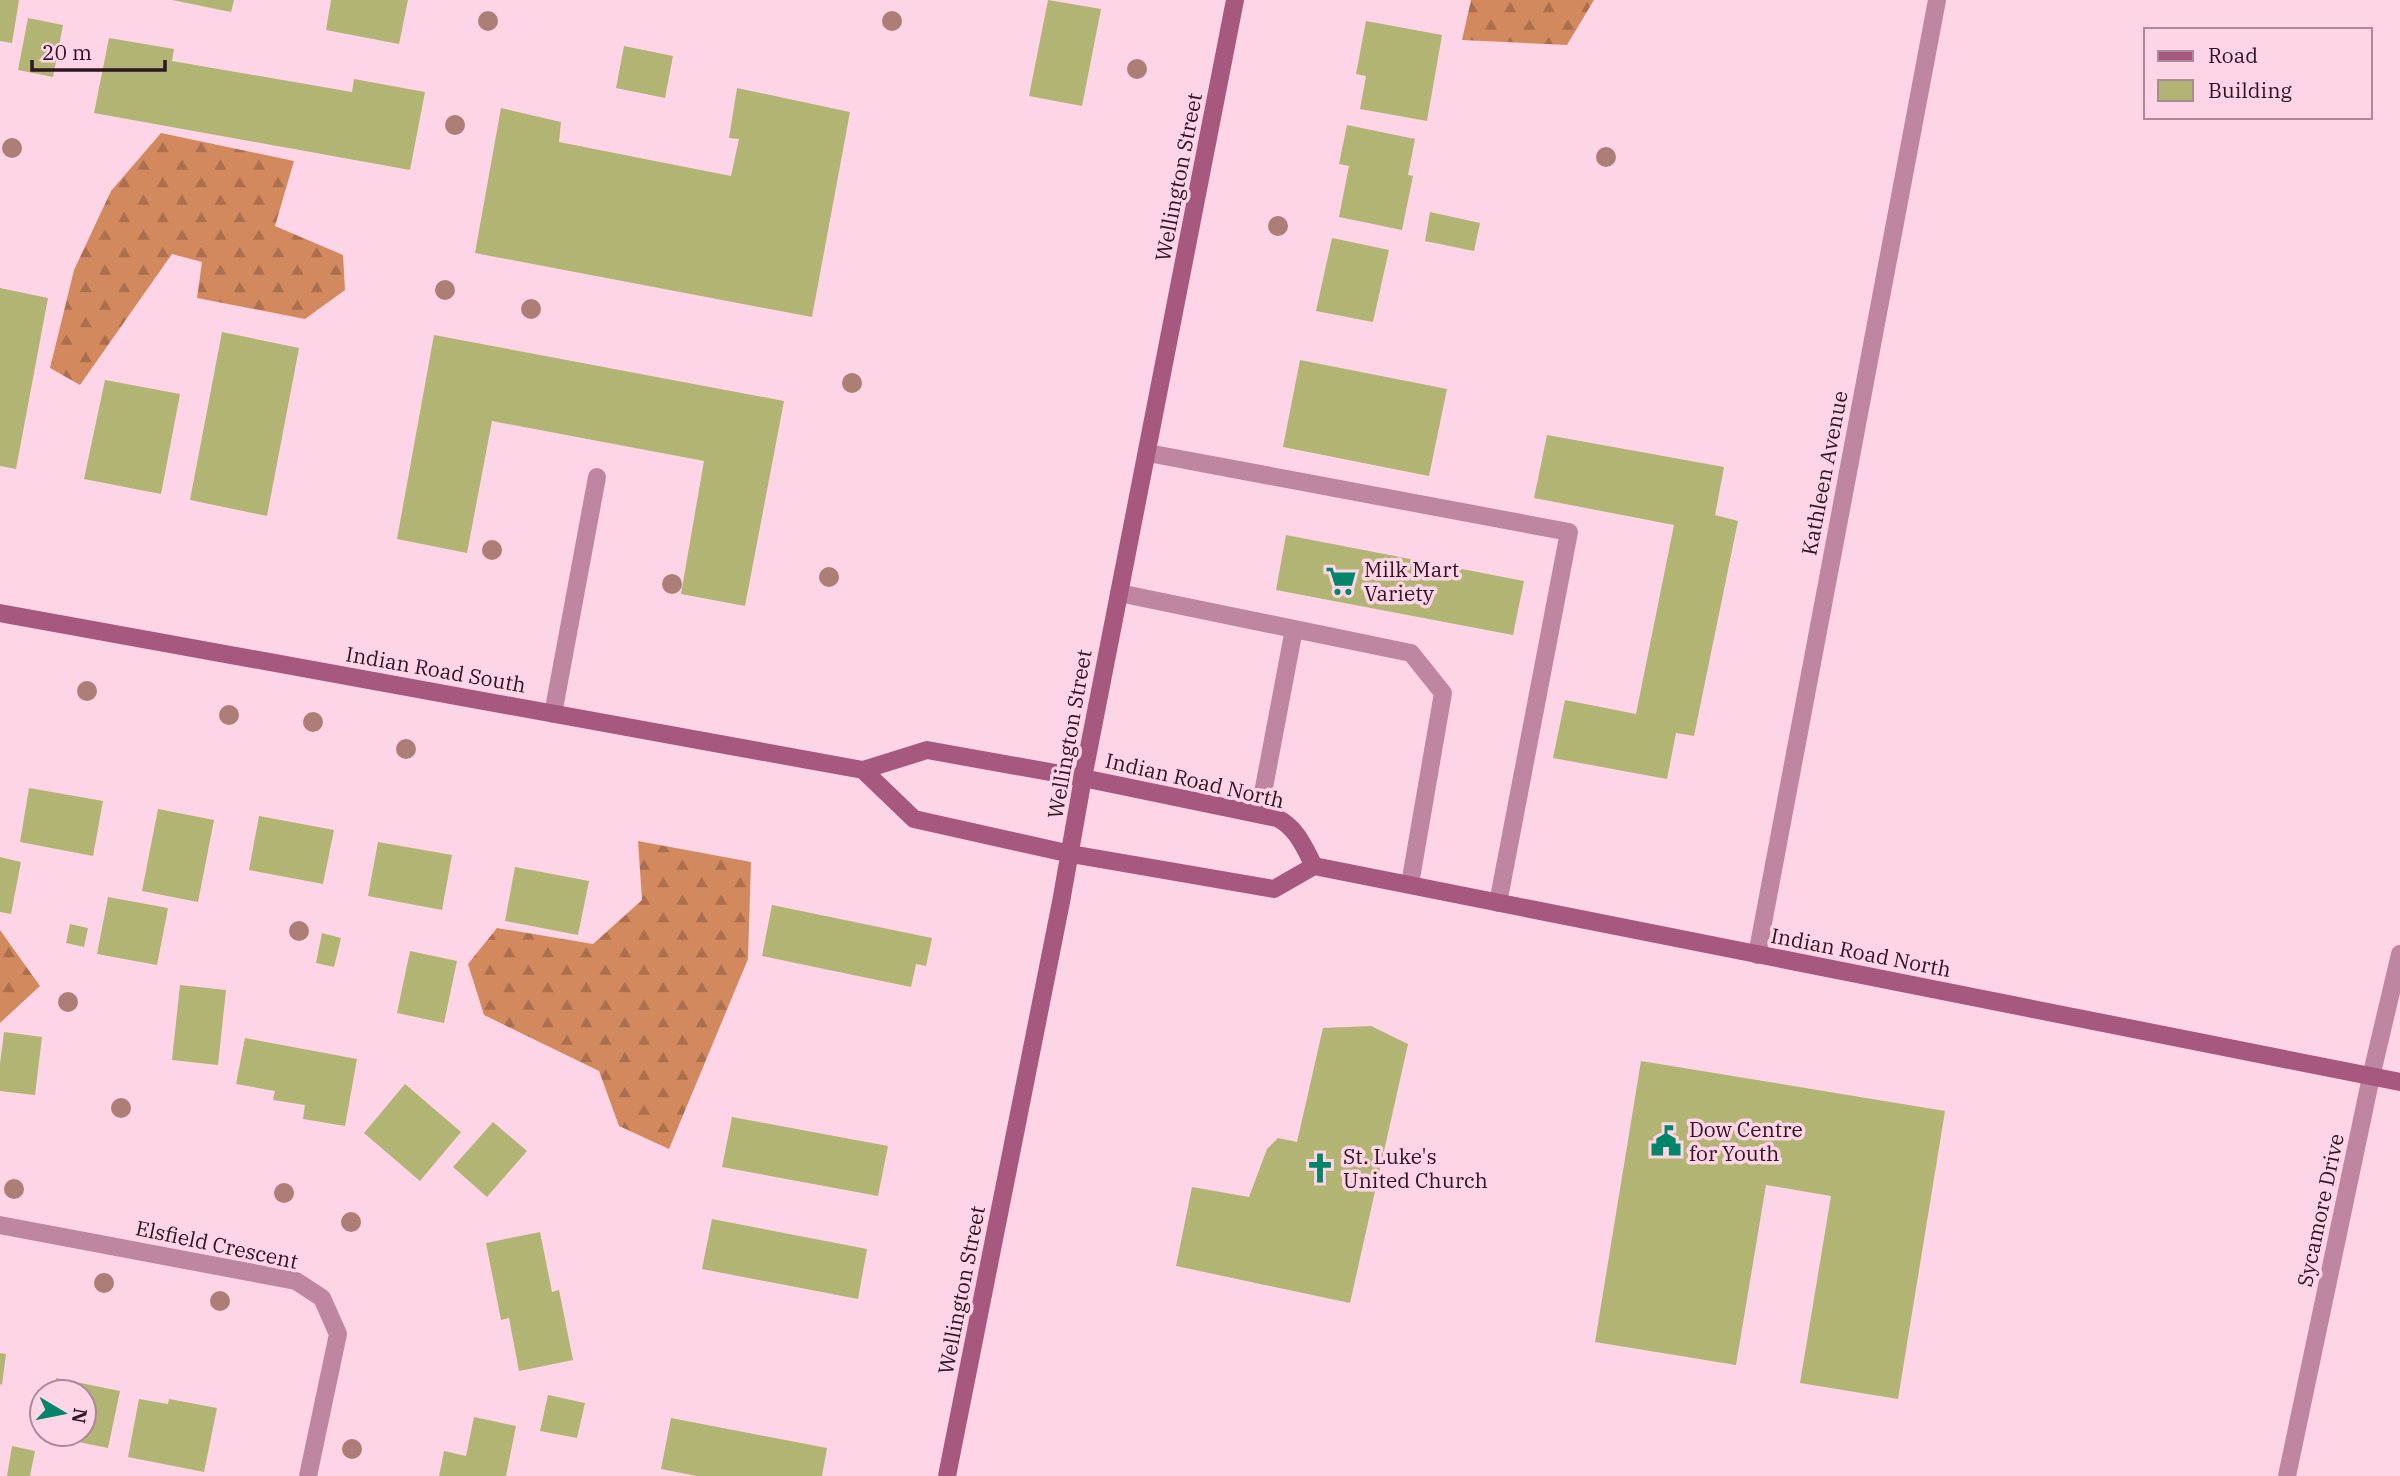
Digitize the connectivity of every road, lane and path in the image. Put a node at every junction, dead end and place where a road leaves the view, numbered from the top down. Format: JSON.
{"nodes":[{"id":1,"x":1235,"y":0,"type":"edge"},
{"id":2,"x":1937,"y":0,"type":"edge"},
{"id":3,"x":1148,"y":453,"type":"junction"},
{"id":4,"x":597,"y":477,"type":"dead end"},
{"id":5,"x":1119,"y":593,"type":"junction"},
{"id":6,"x":0,"y":613,"type":"edge"},
{"id":7,"x":1294,"y":629,"type":"junction"},
{"id":8,"x":553,"y":713,"type":"junction"},
{"id":9,"x":863,"y":770,"type":"junction"},
{"id":10,"x":1083,"y":778,"type":"junction"},
{"id":11,"x":1259,"y":814,"type":"junction"},
{"id":12,"x":1071,"y":854,"type":"junction"},
{"id":13,"x":1314,"y":866,"type":"junction"},
{"id":14,"x":1410,"y":884,"type":"junction"},
{"id":15,"x":1498,"y":903,"type":"junction"},
{"id":16,"x":2400,"y":954,"type":"edge"},
{"id":17,"x":1757,"y":955,"type":"junction"},
{"id":18,"x":2371,"y":1077,"type":"junction"},
{"id":19,"x":2400,"y":1082,"type":"edge"},
{"id":20,"x":0,"y":1226,"type":"edge"},
{"id":21,"x":308,"y":1476,"type":"edge"},
{"id":22,"x":947,"y":1476,"type":"edge"},
{"id":23,"x":2287,"y":1476,"type":"edge"}],
"edges":[{"from":1,"to":3,"type":"main road","name":"Wellington Street"},
{"from":2,"to":17,"type":"street","name":"Kathleen Avenue"},
{"from":3,"to":5,"type":"main road","name":"Wellington Street"},
{"from":3,"to":15,"type":"street"},
{"from":4,"to":8,"type":"street"},
{"from":5,"to":7,"type":"street"},
{"from":5,"to":10,"type":"main road","name":"Wellington Street"},
{"from":6,"to":8,"type":"main road","name":"Indian Road South"},
{"from":7,"to":11,"type":"street"},
{"from":7,"to":14,"type":"street"},
{"from":8,"to":9,"type":"main road","name":"Indian Road South"},
{"from":9,"to":10,"type":"main road","name":"Indian Road South"},
{"from":9,"to":12,"type":"main road"},
{"from":10,"to":11,"type":"main road","name":"Indian Road North"},
{"from":10,"to":12,"type":"main road","name":"Wellington Street"},
{"from":11,"to":13,"type":"main road","name":"Indian Road North"},
{"from":12,"to":13,"type":"main road"},
{"from":12,"to":22,"type":"main road","name":"Wellington Street"},
{"from":13,"to":14,"type":"main road","name":"Indian Road North"},
{"from":14,"to":15,"type":"main road","name":"Indian Road North"},
{"from":15,"to":17,"type":"main road","name":"Indian Road North"},
{"from":16,"to":18,"type":"street","name":"Sycamore Drive"},
{"from":17,"to":18,"type":"main road","name":"Indian Road North"},
{"from":18,"to":19,"type":"main road","name":"Indian Road North"},
{"from":18,"to":23,"type":"street","name":"Sycamore Drive"},
{"from":20,"to":21,"type":"street","name":"Elsfield Crescent"}]}
